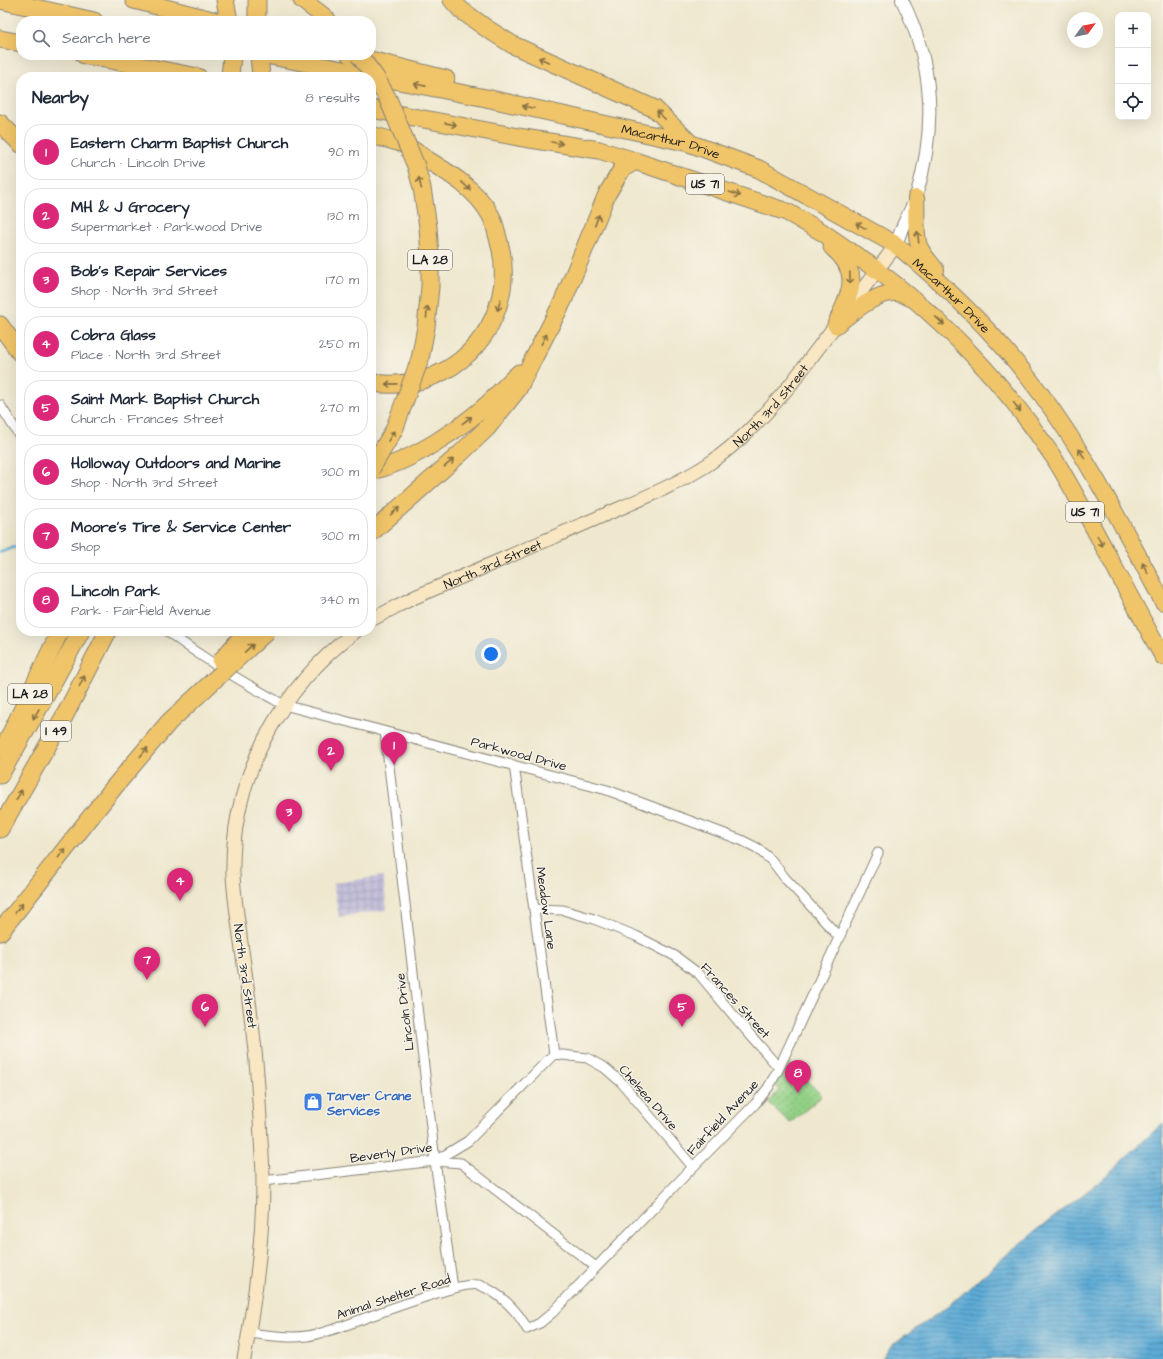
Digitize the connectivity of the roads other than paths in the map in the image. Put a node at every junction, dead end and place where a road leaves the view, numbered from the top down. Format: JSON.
{"nodes":[{"id":1,"x":0,"y":0,"type":"edge"},
{"id":2,"x":134,"y":0,"type":"edge"},
{"id":3,"x":225,"y":0,"type":"edge"},
{"id":4,"x":232,"y":0,"type":"edge"},
{"id":5,"x":257,"y":0,"type":"edge"},
{"id":6,"x":302,"y":0,"type":"edge"},
{"id":7,"x":452,"y":0,"type":"edge"},
{"id":8,"x":902,"y":0,"type":"edge"},
{"id":9,"x":72,"y":16,"type":"edge"},
{"id":10,"x":196,"y":16,"type":"edge"},
{"id":11,"x":227,"y":16,"type":"edge"},
{"id":12,"x":232,"y":16,"type":"edge"},
{"id":13,"x":257,"y":16,"type":"edge"},
{"id":14,"x":323,"y":16,"type":"edge"},
{"id":15,"x":0,"y":39,"type":"edge"},
{"id":16,"x":16,"y":42,"type":"edge"},
{"id":17,"x":108,"y":60,"type":"edge"},
{"id":18,"x":232,"y":60,"type":"edge"},
{"id":19,"x":256,"y":60,"type":"edge"},
{"id":20,"x":259,"y":60,"type":"edge"},
{"id":21,"x":292,"y":60,"type":"edge"},
{"id":22,"x":363,"y":60,"type":"edge"},
{"id":23,"x":369,"y":60,"type":"edge"},
{"id":24,"x":167,"y":72,"type":"edge"},
{"id":25,"x":230,"y":72,"type":"edge"},
{"id":26,"x":254,"y":72,"type":"edge"},
{"id":27,"x":261,"y":72,"type":"edge"},
{"id":28,"x":353,"y":72,"type":"edge"},
{"id":29,"x":372,"y":72,"type":"edge"},
{"id":30,"x":376,"y":76,"type":"edge"},
{"id":31,"x":376,"y":78,"type":"edge"},
{"id":32,"x":486,"y":98,"type":"junction"},
{"id":33,"x":376,"y":110,"type":"edge"},
{"id":34,"x":0,"y":123,"type":"edge"},
{"id":35,"x":376,"y":136,"type":"edge"},
{"id":36,"x":16,"y":139,"type":"edge"},
{"id":37,"x":689,"y":143,"type":"junction"},
{"id":38,"x":636,"y":161,"type":"junction"},
{"id":39,"x":916,"y":198,"type":"junction"},
{"id":40,"x":787,"y":212,"type":"junction"},
{"id":41,"x":896,"y":244,"type":"junction"},
{"id":42,"x":877,"y":270,"type":"junction"},
{"id":43,"x":918,"y":301,"type":"junction"},
{"id":44,"x":0,"y":325,"type":"edge"},
{"id":45,"x":836,"y":325,"type":"junction"},
{"id":46,"x":1001,"y":344,"type":"junction"},
{"id":47,"x":16,"y":347,"type":"edge"},
{"id":48,"x":533,"y":360,"type":"junction"},
{"id":49,"x":376,"y":384,"type":"edge"},
{"id":50,"x":0,"y":405,"type":"edge"},
{"id":51,"x":16,"y":430,"type":"edge"},
{"id":52,"x":376,"y":461,"type":"edge"},
{"id":53,"x":376,"y":469,"type":"edge"},
{"id":54,"x":376,"y":529,"type":"edge"},
{"id":55,"x":1163,"y":602,"type":"edge"},
{"id":56,"x":376,"y":617,"type":"edge"},
{"id":57,"x":58,"y":636,"type":"edge"},
{"id":58,"x":78,"y":636,"type":"edge"},
{"id":59,"x":105,"y":636,"type":"edge"},
{"id":60,"x":174,"y":636,"type":"edge"},
{"id":61,"x":243,"y":636,"type":"edge"},
{"id":62,"x":262,"y":636,"type":"edge"},
{"id":63,"x":351,"y":636,"type":"edge"},
{"id":64,"x":1163,"y":657,"type":"edge"},
{"id":65,"x":284,"y":706,"type":"junction"},
{"id":66,"x":170,"y":722,"type":"junction"},
{"id":67,"x":385,"y":732,"type":"junction"},
{"id":68,"x":0,"y":756,"type":"edge"},
{"id":69,"x":514,"y":765,"type":"junction"},
{"id":70,"x":0,"y":775,"type":"edge"},
{"id":71,"x":0,"y":829,"type":"edge"},
{"id":72,"x":878,"y":853,"type":"dead end"},
{"id":73,"x":534,"y":909,"type":"junction"},
{"id":74,"x":0,"y":932,"type":"edge"},
{"id":75,"x":840,"y":938,"type":"junction"},
{"id":76,"x":554,"y":1054,"type":"junction"},
{"id":77,"x":779,"y":1068,"type":"junction"},
{"id":78,"x":435,"y":1161,"type":"junction"},
{"id":79,"x":693,"y":1166,"type":"junction"},
{"id":80,"x":263,"y":1181,"type":"junction"},
{"id":81,"x":596,"y":1267,"type":"junction"},
{"id":82,"x":454,"y":1288,"type":"junction"},
{"id":83,"x":527,"y":1329,"type":"joint"},
{"id":84,"x":249,"y":1333,"type":"junction"},
{"id":85,"x":244,"y":1359,"type":"edge"}],
"edges":[{"from":1,"to":9,"type":"highway"},
{"from":2,"to":10,"type":"highway"},
{"from":3,"to":11,"type":"highway"},
{"from":4,"to":12,"type":"highway"},
{"from":5,"to":13,"type":"highway"},
{"from":6,"to":14,"type":"highway"},
{"from":37,"to":7,"type":"highway","one_way":true},
{"from":8,"to":39,"type":"street","name":"North 3rd Street"},
{"from":15,"to":16,"type":"highway"},
{"from":17,"to":24,"type":"highway"},
{"from":18,"to":25,"type":"highway"},
{"from":19,"to":26,"type":"highway"},
{"from":20,"to":27,"type":"highway"},
{"from":28,"to":21,"type":"highway","name":"Macarthur Drive","number":"US 71","one_way":true},
{"from":29,"to":22,"type":"highway","number":"LA 28","one_way":true,"bridge":true},
{"from":23,"to":32,"type":"highway"},
{"from":32,"to":30,"type":"highway","name":"Macarthur Drive","number":"US 71","one_way":true},
{"from":52,"to":31,"type":"highway","number":"LA 28","one_way":true,"bridge":true},
{"from":37,"to":32,"type":"highway","name":"Macarthur Drive","number":"US 71","one_way":true},
{"from":33,"to":38,"type":"highway","name":"Macarthur Drive","number":"US 71","one_way":true},
{"from":34,"to":36,"type":"highway"},
{"from":35,"to":49,"type":"highway","one_way":true},
{"from":41,"to":37,"type":"highway","name":"Macarthur Drive","number":"US 71","one_way":true},
{"from":38,"to":40,"type":"highway","name":"Macarthur Drive","number":"US 71","one_way":true},
{"from":48,"to":38,"type":"highway","one_way":true},
{"from":39,"to":41,"type":"street","name":"North 3rd Street"},
{"from":46,"to":39,"type":"highway","one_way":true},
{"from":40,"to":42,"type":"highway","name":"Macarthur Drive","number":"US 71"},
{"from":40,"to":45,"type":"highway","one_way":true},
{"from":41,"to":42,"type":"main road","name":"North 3rd Street"},
{"from":41,"to":46,"type":"highway","name":"Macarthur Drive","number":"US 71"},
{"from":42,"to":43,"type":"highway","name":"Macarthur Drive","number":"US 71"},
{"from":42,"to":45,"type":"main road","name":"North 3rd Street"},
{"from":43,"to":45,"type":"highway"},
{"from":43,"to":64,"type":"highway","name":"Macarthur Drive","number":"US 71","one_way":true},
{"from":44,"to":47,"type":"highway"},
{"from":45,"to":56,"type":"main road","name":"North 3rd Street"},
{"from":55,"to":46,"type":"highway","name":"Macarthur Drive","number":"US 71","one_way":true},
{"from":53,"to":48,"type":"highway","one_way":true},
{"from":54,"to":48,"type":"highway","one_way":true},
{"from":50,"to":51,"type":"street"},
{"from":57,"to":68,"type":"highway","number":"LA 28"},
{"from":58,"to":70,"type":"highway","number":"I 49","one_way":true},
{"from":71,"to":59,"type":"highway","number":"I 49","one_way":true},
{"from":60,"to":65,"type":"street","name":"Parkwood Drive"},
{"from":61,"to":66,"type":"highway","bridge":true},
{"from":66,"to":62,"type":"highway","one_way":true,"bridge":true},
{"from":63,"to":65,"type":"main road","name":"North 3rd Street"},
{"from":65,"to":67,"type":"street","name":"Parkwood Drive"},
{"from":65,"to":80,"type":"main road","name":"North 3rd Street"},
{"from":74,"to":66,"type":"highway","one_way":true},
{"from":67,"to":69,"type":"street","name":"Parkwood Drive"},
{"from":67,"to":78,"type":"street","name":"Lincoln Drive"},
{"from":69,"to":73,"type":"street","name":"Meadow Lane"},
{"from":69,"to":75,"type":"street","name":"Parkwood Drive"},
{"from":72,"to":75,"type":"street","name":"Fairfield Avenue"},
{"from":73,"to":76,"type":"street","name":"Meadow Lane"},
{"from":73,"to":77,"type":"street","name":"Frances Street"},
{"from":75,"to":77,"type":"street","name":"Fairfield Avenue"},
{"from":76,"to":78,"type":"street","name":"Beverly Drive"},
{"from":76,"to":79,"type":"street","name":"Chelsea Drive"},
{"from":77,"to":79,"type":"street","name":"Fairfield Avenue"},
{"from":78,"to":80,"type":"street","name":"Beverly Drive"},
{"from":78,"to":81,"type":"street"},
{"from":78,"to":82,"type":"street","name":"Lincoln Drive"},
{"from":79,"to":81,"type":"street","name":"Fairfield Avenue"},
{"from":80,"to":84,"type":"main road","name":"North 3rd Street"},
{"from":81,"to":83,"type":"street","name":"Fairfield Avenue"},
{"from":82,"to":83,"type":"street","name":"Animal Shelter Road"},
{"from":82,"to":84,"type":"street","name":"Animal Shelter Road"},
{"from":84,"to":85,"type":"main road","name":"North 3rd Street"}]}
